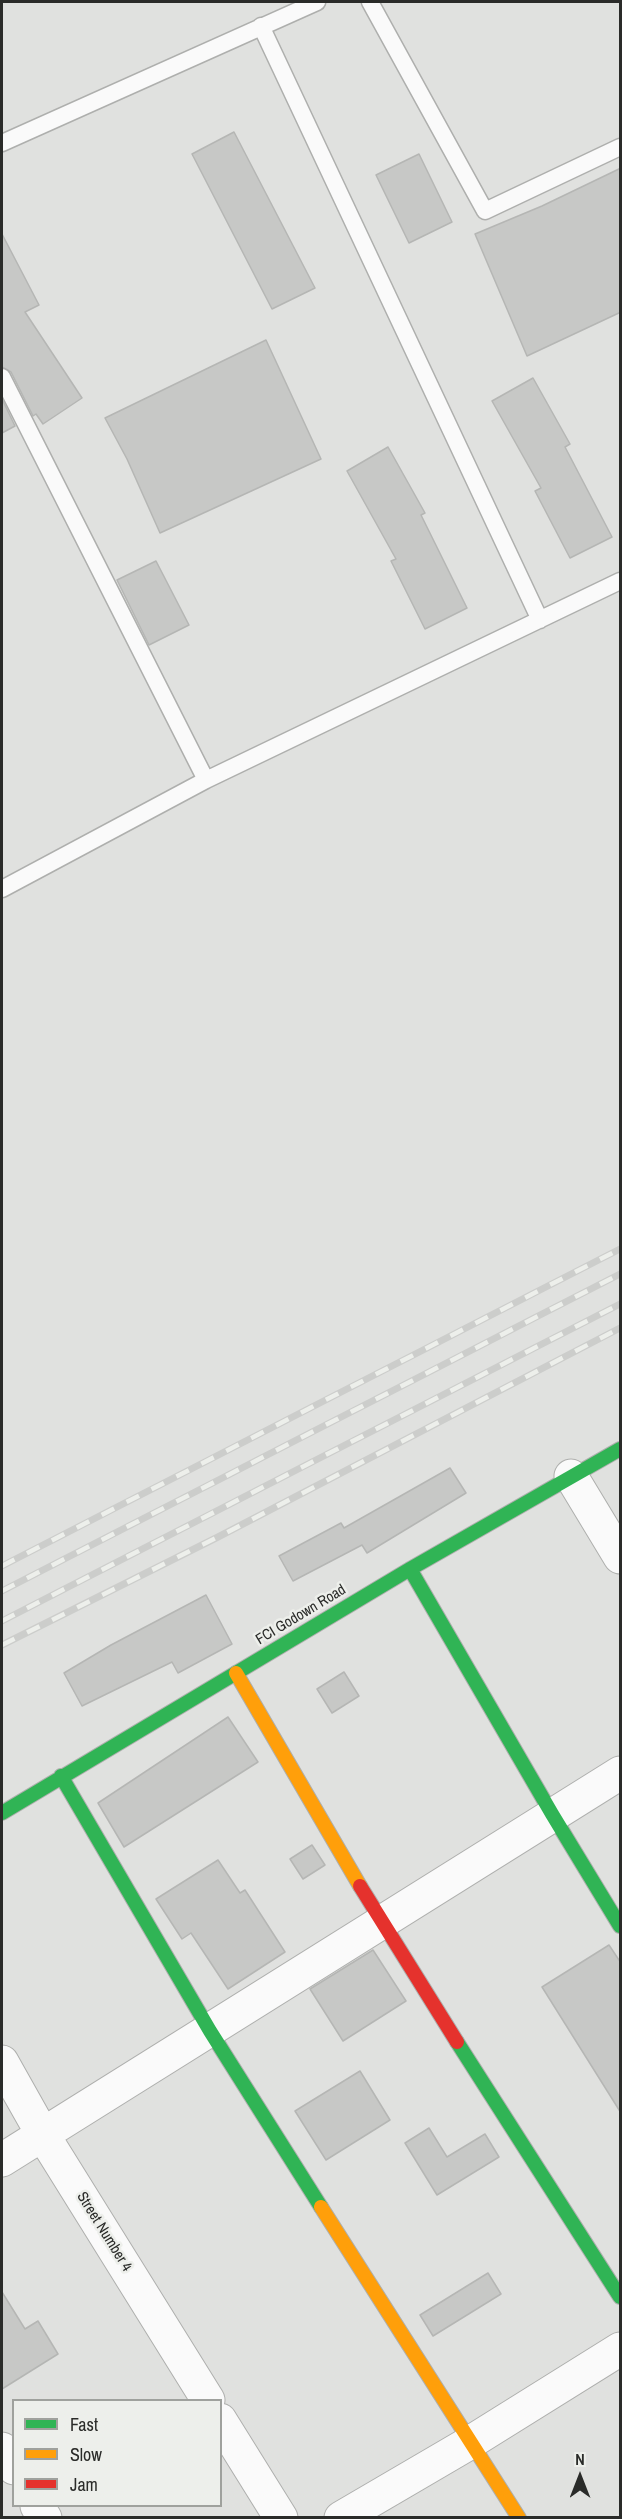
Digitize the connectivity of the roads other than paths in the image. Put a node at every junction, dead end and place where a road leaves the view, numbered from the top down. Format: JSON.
{"nodes":[{"id":1,"x":317,"y":2,"type":"edge"},
{"id":2,"x":370,"y":2,"type":"edge"},
{"id":3,"x":261,"y":26,"type":"junction"},
{"id":4,"x":2,"y":143,"type":"edge"},
{"id":5,"x":621,"y":147,"type":"edge"},
{"id":6,"x":2,"y":377,"type":"edge"},
{"id":7,"x":621,"y":581,"type":"edge"},
{"id":8,"x":540,"y":620,"type":"junction"},
{"id":9,"x":206,"y":780,"type":"junction"},
{"id":10,"x":2,"y":889,"type":"edge"},
{"id":11,"x":621,"y":1449,"type":"edge"},
{"id":12,"x":571,"y":1476,"type":"junction"},
{"id":13,"x":621,"y":1557,"type":"edge"},
{"id":14,"x":410,"y":1569,"type":"junction"},
{"id":15,"x":236,"y":1673,"type":"junction"},
{"id":16,"x":621,"y":1773,"type":"edge"},
{"id":17,"x":61,"y":1776,"type":"junction"},
{"id":18,"x":2,"y":1813,"type":"edge"},
{"id":19,"x":552,"y":1814,"type":"junction"},
{"id":20,"x":380,"y":1921,"type":"junction"},
{"id":21,"x":621,"y":1926,"type":"edge"},
{"id":22,"x":210,"y":2031,"type":"junction"},
{"id":23,"x":2,"y":2062,"type":"edge"},
{"id":24,"x":43,"y":2135,"type":"junction"},
{"id":25,"x":2,"y":2160,"type":"edge"},
{"id":26,"x":621,"y":2297,"type":"edge"},
{"id":27,"x":621,"y":2349,"type":"edge"},
{"id":28,"x":207,"y":2399,"type":"edge"},
{"id":29,"x":222,"y":2423,"type":"edge"},
{"id":30,"x":471,"y":2442,"type":"junction"},
{"id":31,"x":2,"y":2449,"type":"edge"},
{"id":32,"x":12,"y":2465,"type":"edge"},
{"id":33,"x":281,"y":2517,"type":"edge"},
{"id":34,"x":342,"y":2517,"type":"edge"},
{"id":35,"x":519,"y":2517,"type":"edge"}],
"edges":[{"from":1,"to":3,"type":"lane"},
{"from":2,"to":5,"type":"lane"},
{"from":3,"to":4,"type":"lane"},
{"from":3,"to":8,"type":"lane"},
{"from":6,"to":9,"type":"lane"},
{"from":7,"to":8,"type":"lane"},
{"from":8,"to":9,"type":"lane"},
{"from":9,"to":10,"type":"lane"},
{"from":11,"to":12,"type":"street","name":"FCI Godown Road"},
{"from":12,"to":13,"type":"street"},
{"from":12,"to":14,"type":"street","name":"FCI Godown Road"},
{"from":14,"to":15,"type":"street","name":"FCI Godown Road"},
{"from":14,"to":19,"type":"street"},
{"from":15,"to":17,"type":"street","name":"FCI Godown Road"},
{"from":15,"to":20,"type":"street"},
{"from":16,"to":19,"type":"street"},
{"from":17,"to":18,"type":"street","name":"FCI Godown Road"},
{"from":17,"to":22,"type":"street"},
{"from":19,"to":20,"type":"street"},
{"from":19,"to":21,"type":"street"},
{"from":20,"to":22,"type":"street"},
{"from":20,"to":26,"type":"street"},
{"from":22,"to":24,"type":"street"},
{"from":22,"to":30,"type":"street"},
{"from":23,"to":24,"type":"street","name":"Street Number 4"},
{"from":24,"to":25,"type":"street"},
{"from":24,"to":28,"type":"street","name":"Street Number 4"},
{"from":27,"to":30,"type":"street"},
{"from":29,"to":33,"type":"street"},
{"from":30,"to":34,"type":"street"},
{"from":30,"to":35,"type":"street"},
{"from":31,"to":32,"type":"street"}]}
